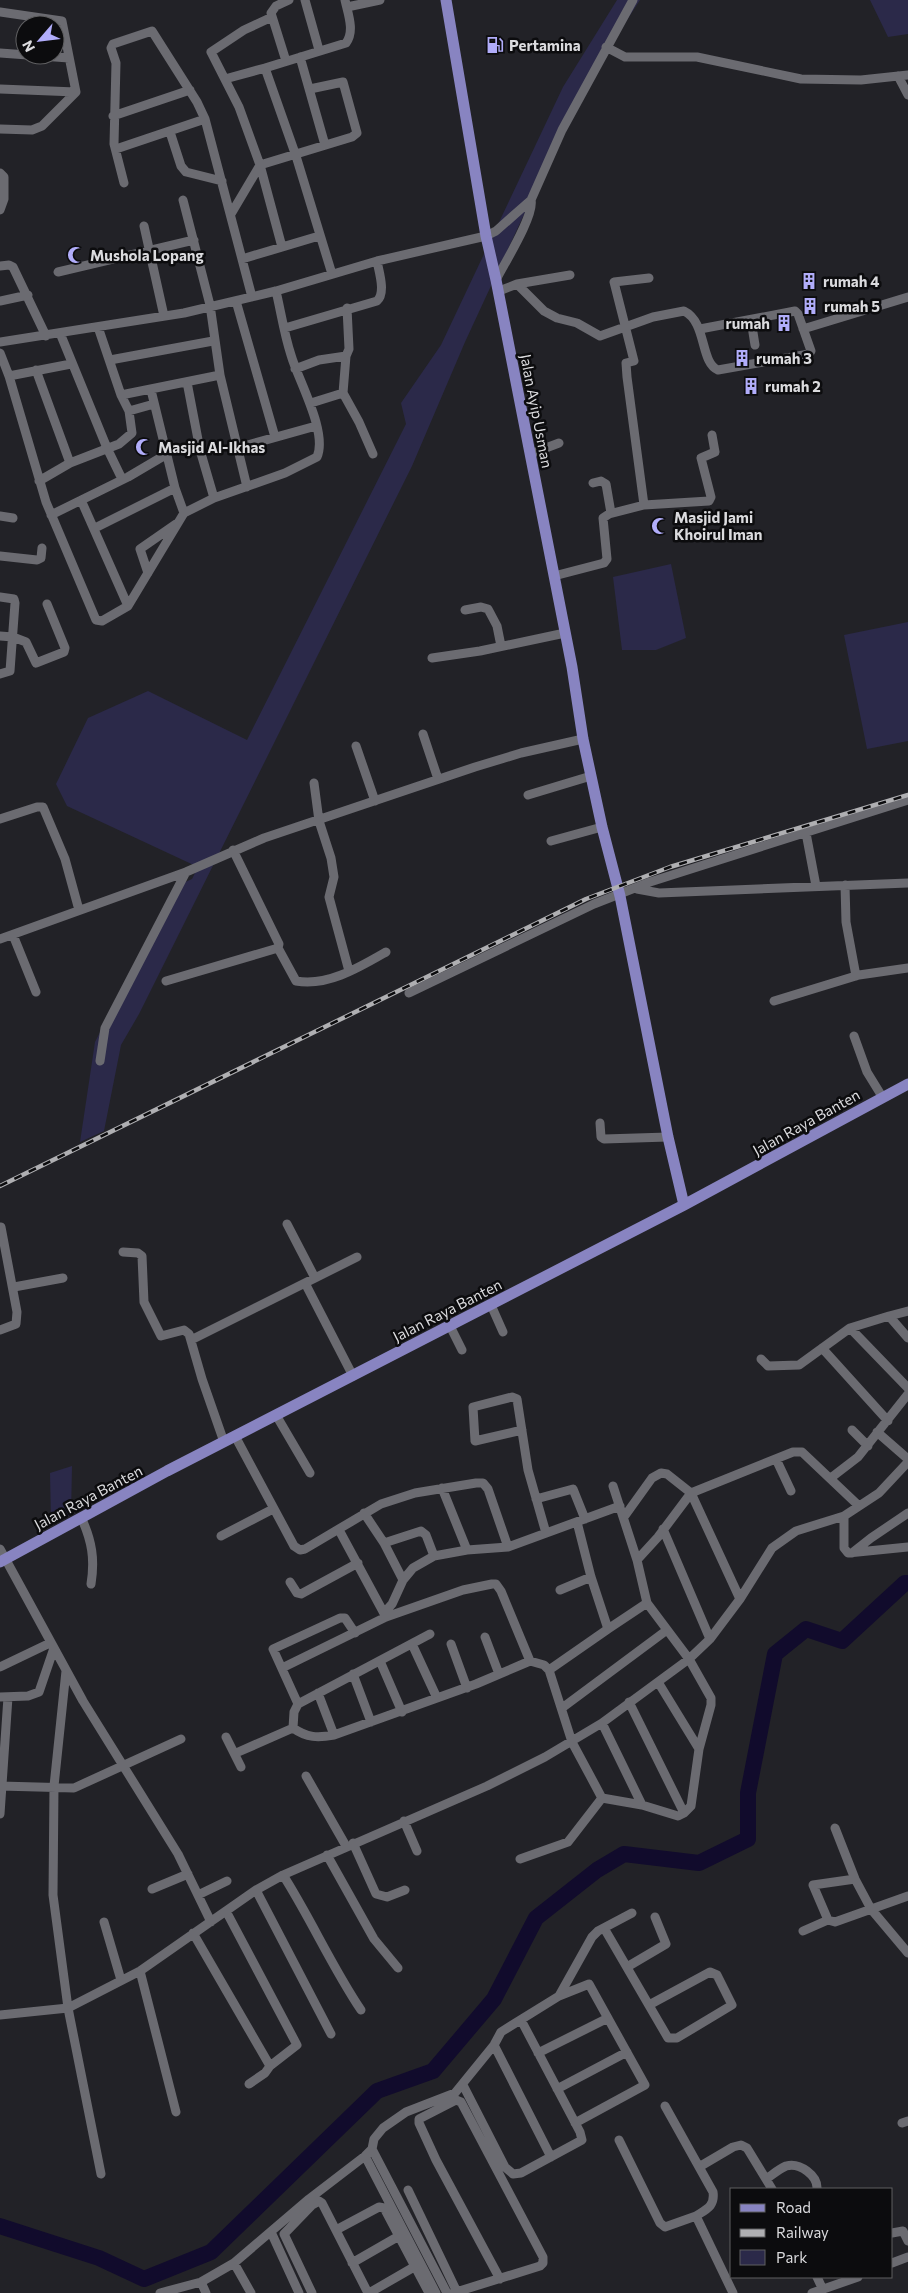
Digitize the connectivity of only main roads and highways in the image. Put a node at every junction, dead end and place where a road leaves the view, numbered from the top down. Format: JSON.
{"nodes":[{"id":1,"x":446,"y":0,"type":"edge"},
{"id":2,"x":908,"y":1084,"type":"edge"},
{"id":3,"x":684,"y":1205,"type":"junction"},
{"id":4,"x":2,"y":1557,"type":"edge"}],
"edges":[{"from":1,"to":3,"type":"main road","name":"Jalan Ayip Usman"},
{"from":2,"to":3,"type":"main road","name":"Jalan Raya Banten"},
{"from":3,"to":4,"type":"main road","name":"Jalan Raya Banten"}]}
